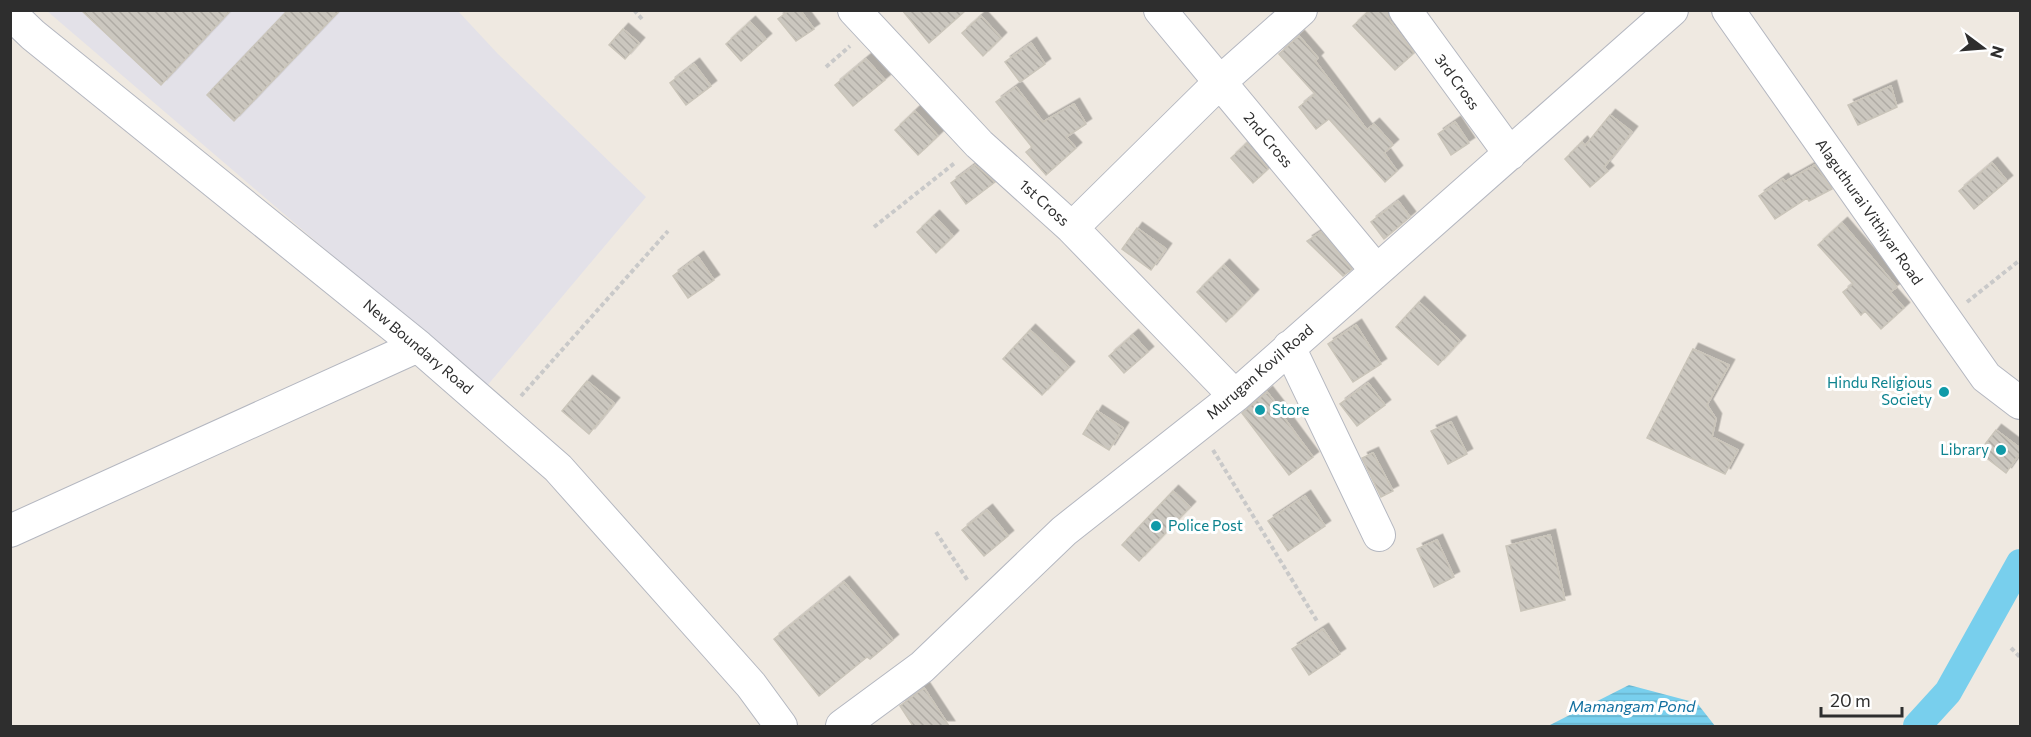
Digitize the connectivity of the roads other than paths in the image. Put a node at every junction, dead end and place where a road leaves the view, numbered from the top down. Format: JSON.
{"nodes":[{"id":1,"x":1160,"y":10,"type":"edge"},
{"id":2,"x":1301,"y":10,"type":"edge"},
{"id":3,"x":1405,"y":10,"type":"edge"},
{"id":4,"x":1728,"y":10,"type":"edge"},
{"id":5,"x":10,"y":13,"type":"edge"},
{"id":6,"x":867,"y":15,"type":"edge"},
{"id":7,"x":1656,"y":16,"type":"edge"},
{"id":8,"x":1220,"y":82,"type":"junction"},
{"id":9,"x":1510,"y":154,"type":"junction"},
{"id":10,"x":1072,"y":228,"type":"junction"},
{"id":11,"x":1376,"y":270,"type":"junction"},
{"id":12,"x":418,"y":346,"type":"junction"},
{"id":13,"x":1289,"y":347,"type":"junction"},
{"id":14,"x":1235,"y":396,"type":"junction"},
{"id":15,"x":2020,"y":403,"type":"edge"},
{"id":16,"x":10,"y":531,"type":"edge"},
{"id":17,"x":1378,"y":535,"type":"dead end"},
{"id":18,"x":781,"y":726,"type":"edge"},
{"id":19,"x":842,"y":726,"type":"edge"}],
"edges":[{"from":1,"to":8,"type":"street","name":"2nd Cross"},
{"from":2,"to":8,"type":"street"},
{"from":3,"to":9,"type":"street","name":"3rd Cross"},
{"from":4,"to":15,"type":"street","name":"Alaguthurai Vithiyar Road"},
{"from":5,"to":12,"type":"street","name":"New Boundary Road"},
{"from":6,"to":10,"type":"street","name":"1st Cross"},
{"from":7,"to":9,"type":"street","name":"Murugan Kovil Road"},
{"from":8,"to":10,"type":"street"},
{"from":8,"to":11,"type":"street","name":"2nd Cross"},
{"from":9,"to":11,"type":"street","name":"Murugan Kovil Road"},
{"from":10,"to":14,"type":"street","name":"1st Cross"},
{"from":11,"to":13,"type":"street","name":"Murugan Kovil Road"},
{"from":12,"to":16,"type":"street"},
{"from":12,"to":18,"type":"street","name":"New Boundary Road"},
{"from":13,"to":14,"type":"street","name":"Murugan Kovil Road"},
{"from":13,"to":17,"type":"street"},
{"from":14,"to":19,"type":"street","name":"Murugan Kovil Road"}]}
